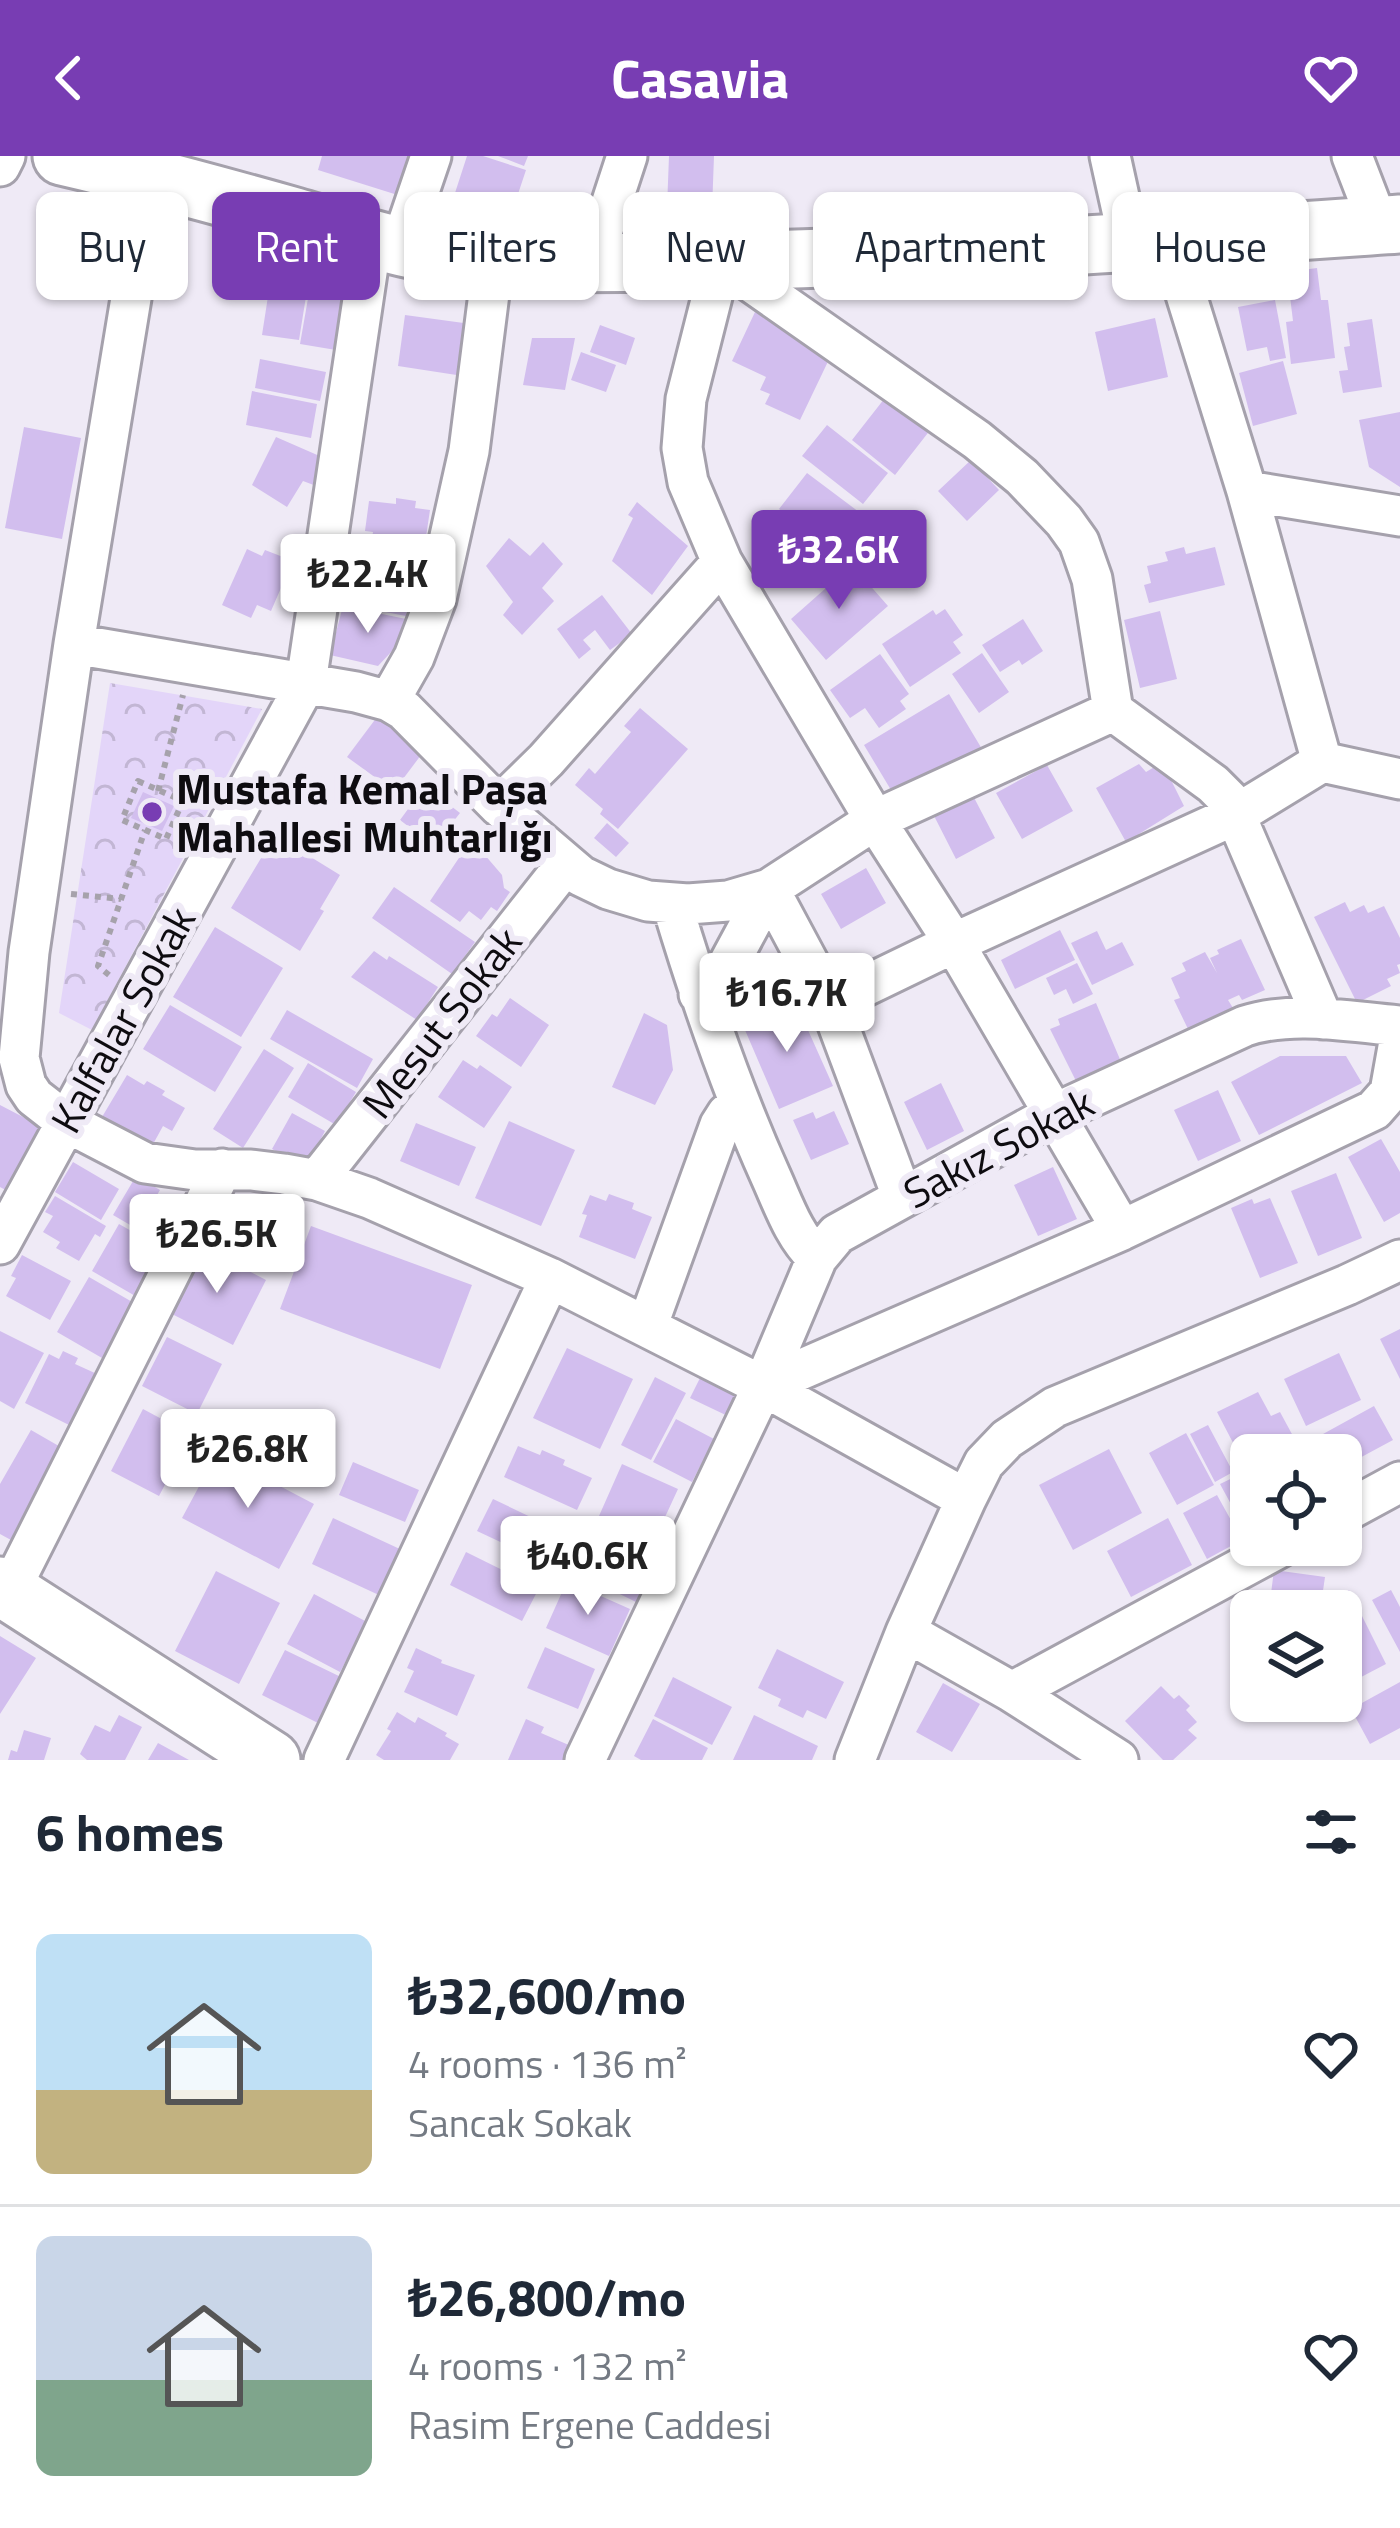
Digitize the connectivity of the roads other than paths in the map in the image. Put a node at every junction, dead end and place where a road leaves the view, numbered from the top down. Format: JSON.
{"nodes":[{"id":1,"x":5,"y":156,"type":"edge"},
{"id":2,"x":62,"y":156,"type":"edge"},
{"id":3,"x":431,"y":156,"type":"edge"},
{"id":4,"x":627,"y":156,"type":"edge"},
{"id":5,"x":1110,"y":156,"type":"edge"},
{"id":6,"x":1352,"y":156,"type":"edge"},
{"id":7,"x":0,"y":166,"type":"edge"},
{"id":8,"x":161,"y":170,"type":"edge"},
{"id":9,"x":1127,"y":192,"type":"edge"},
{"id":10,"x":1389,"y":225,"type":"edge"},
{"id":11,"x":1309,"y":230,"type":"edge"},
{"id":12,"x":599,"y":242,"type":"edge"},
{"id":13,"x":386,"y":243,"type":"junction"},
{"id":14,"x":1112,"y":243,"type":"edge"},
{"id":15,"x":404,"y":247,"type":"edge"},
{"id":16,"x":789,"y":258,"type":"edge"},
{"id":17,"x":488,"y":300,"type":"edge"},
{"id":18,"x":711,"y":300,"type":"edge"},
{"id":19,"x":777,"y":300,"type":"edge"},
{"id":20,"x":1172,"y":300,"type":"edge"},
{"id":21,"x":1247,"y":491,"type":"junction"},
{"id":22,"x":1400,"y":516,"type":"edge"},
{"id":23,"x":722,"y":562,"type":"junction"},
{"id":24,"x":74,"y":644,"type":"junction"},
{"id":25,"x":305,"y":683,"type":"junction"},
{"id":26,"x":388,"y":700,"type":"junction"},
{"id":27,"x":1113,"y":711,"type":"junction"},
{"id":28,"x":1322,"y":762,"type":"junction"},
{"id":29,"x":1400,"y":779,"type":"edge"},
{"id":30,"x":499,"y":806,"type":"junction"},
{"id":31,"x":1237,"y":814,"type":"junction"},
{"id":32,"x":875,"y":820,"type":"junction"},
{"id":33,"x":566,"y":864,"type":"junction"},
{"id":34,"x":769,"y":889,"type":"junction"},
{"id":35,"x":672,"y":904,"type":"junction"},
{"id":36,"x":954,"y":943,"type":"junction"},
{"id":37,"x":699,"y":994,"type":"junction"},
{"id":38,"x":830,"y":1003,"type":"junction"},
{"id":39,"x":1323,"y":1019,"type":"junction"},
{"id":40,"x":1400,"y":1026,"type":"edge"},
{"id":41,"x":1400,"y":1036,"type":"edge"},
{"id":42,"x":11,"y":1076,"type":"edge"},
{"id":43,"x":739,"y":1104,"type":"junction"},
{"id":44,"x":1056,"y":1114,"type":"junction"},
{"id":45,"x":66,"y":1122,"type":"junction"},
{"id":46,"x":222,"y":1169,"type":"junction"},
{"id":47,"x":317,"y":1180,"type":"junction"},
{"id":48,"x":902,"y":1196,"type":"junction"},
{"id":49,"x":1122,"y":1231,"type":"junction"},
{"id":50,"x":0,"y":1244,"type":"edge"},
{"id":51,"x":817,"y":1258,"type":"junction"},
{"id":52,"x":1400,"y":1260,"type":"edge"},
{"id":53,"x":550,"y":1278,"type":"junction"},
{"id":54,"x":647,"y":1327,"type":"junction"},
{"id":55,"x":763,"y":1386,"type":"junction"},
{"id":56,"x":1400,"y":1482,"type":"edge"},
{"id":57,"x":966,"y":1499,"type":"junction"},
{"id":58,"x":1362,"y":1503,"type":"edge"},
{"id":59,"x":1244,"y":1566,"type":"edge"},
{"id":60,"x":4,"y":1589,"type":"edge"},
{"id":61,"x":906,"y":1631,"type":"junction"},
{"id":62,"x":1012,"y":1692,"type":"junction"},
{"id":63,"x":271,"y":1760,"type":"edge"},
{"id":64,"x":323,"y":1760,"type":"edge"},
{"id":65,"x":584,"y":1760,"type":"edge"},
{"id":66,"x":855,"y":1760,"type":"edge"},
{"id":67,"x":1118,"y":1760,"type":"edge"}],
"edges":[{"from":1,"to":7,"type":"street"},
{"from":2,"to":8,"type":"main road"},
{"from":3,"to":13,"type":"street","name":"Kalfalar Sokak"},
{"from":4,"to":12,"type":"street"},
{"from":5,"to":9,"type":"street"},
{"from":6,"to":10,"type":"street"},
{"from":8,"to":13,"type":"main road"},
{"from":8,"to":24,"type":"street"},
{"from":10,"to":11,"type":"main road"},
{"from":13,"to":15,"type":"main road"},
{"from":13,"to":25,"type":"street","name":"Kalfalar Sokak"},
{"from":14,"to":16,"type":"main road"},
{"from":17,"to":26,"type":"street"},
{"from":18,"to":23,"type":"street"},
{"from":19,"to":27,"type":"street"},
{"from":20,"to":21,"type":"street"},
{"from":21,"to":22,"type":"street"},
{"from":21,"to":28,"type":"street"},
{"from":23,"to":30,"type":"street"},
{"from":23,"to":32,"type":"street"},
{"from":24,"to":25,"type":"street"},
{"from":24,"to":42,"type":"street"},
{"from":25,"to":26,"type":"street"},
{"from":25,"to":45,"type":"street","name":"Kalfalar Sokak"},
{"from":26,"to":30,"type":"street"},
{"from":27,"to":31,"type":"street"},
{"from":27,"to":32,"type":"street"},
{"from":28,"to":29,"type":"street"},
{"from":28,"to":31,"type":"street"},
{"from":30,"to":33,"type":"street"},
{"from":31,"to":36,"type":"street"},
{"from":31,"to":39,"type":"street"},
{"from":32,"to":34,"type":"street"},
{"from":32,"to":36,"type":"street"},
{"from":33,"to":35,"type":"street"},
{"from":33,"to":47,"type":"street","name":"Mesut Sokak"},
{"from":34,"to":35,"type":"street"},
{"from":34,"to":37,"type":"street"},
{"from":34,"to":38,"type":"street"},
{"from":35,"to":37,"type":"street"},
{"from":36,"to":38,"type":"street"},
{"from":36,"to":44,"type":"street"},
{"from":37,"to":43,"type":"street"},
{"from":38,"to":48,"type":"street"},
{"from":39,"to":40,"type":"street","name":"Sakız Sokak"},
{"from":39,"to":44,"type":"street","name":"Sakız Sokak"},
{"from":41,"to":49,"type":"street"},
{"from":42,"to":45,"type":"street"},
{"from":43,"to":51,"type":"street"},
{"from":43,"to":54,"type":"street"},
{"from":44,"to":48,"type":"street","name":"Sakız Sokak"},
{"from":44,"to":49,"type":"street"},
{"from":45,"to":46,"type":"street"},
{"from":45,"to":50,"type":"street","name":"Kalfalar Sokak"},
{"from":46,"to":47,"type":"street"},
{"from":46,"to":60,"type":"street"},
{"from":47,"to":53,"type":"street"},
{"from":48,"to":51,"type":"street","name":"Sakız Sokak"},
{"from":49,"to":55,"type":"street"},
{"from":51,"to":55,"type":"street","name":"Sakız Sokak"},
{"from":52,"to":57,"type":"street"},
{"from":53,"to":54,"type":"street"},
{"from":53,"to":64,"type":"street"},
{"from":54,"to":55,"type":"street"},
{"from":55,"to":57,"type":"street"},
{"from":55,"to":65,"type":"street","name":"Sakız Sokak"},
{"from":56,"to":58,"type":"street"},
{"from":57,"to":61,"type":"street"},
{"from":59,"to":62,"type":"street"},
{"from":60,"to":63,"type":"main road"},
{"from":61,"to":62,"type":"street"},
{"from":61,"to":66,"type":"street"},
{"from":62,"to":67,"type":"street"}]}
